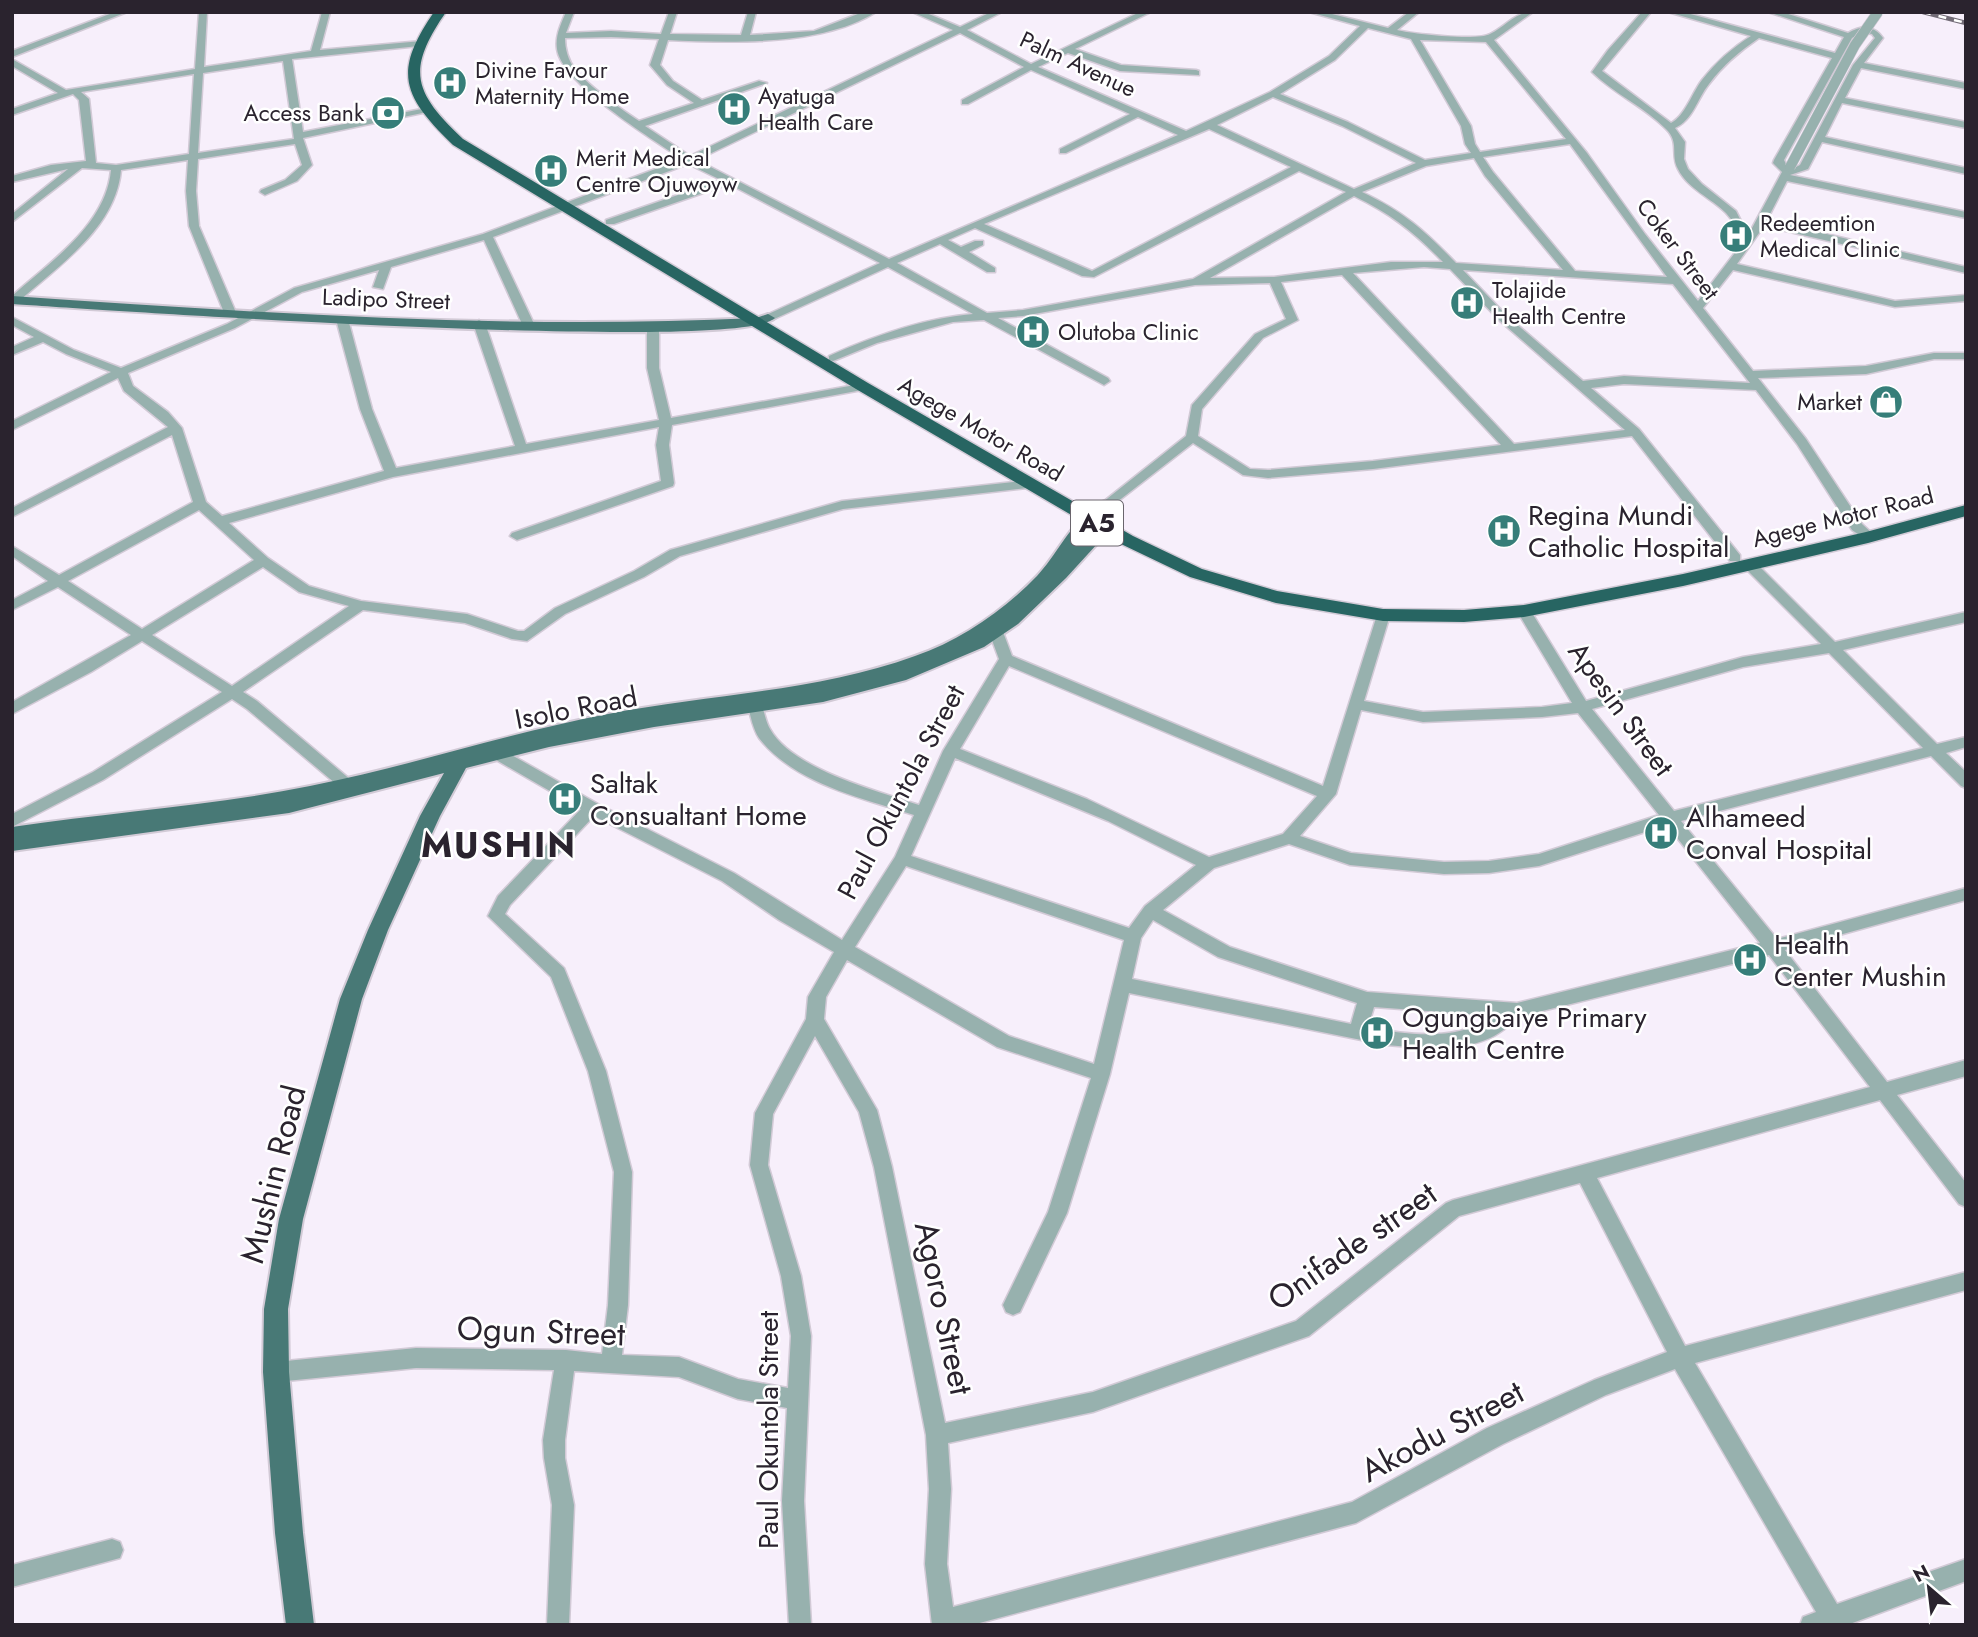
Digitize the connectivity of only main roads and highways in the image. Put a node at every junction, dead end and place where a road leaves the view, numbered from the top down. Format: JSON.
{"nodes":[{"id":1,"x":440,"y":12,"type":"edge"},
{"id":2,"x":448,"y":12,"type":"edge"},
{"id":3,"x":573,"y":205,"type":"junction"},
{"id":4,"x":13,"y":300,"type":"edge"},
{"id":5,"x":763,"y":320,"type":"junction"},
{"id":6,"x":1966,"y":498,"type":"edge"},
{"id":7,"x":1966,"y":511,"type":"edge"},
{"id":8,"x":1100,"y":515,"type":"junction"},
{"id":9,"x":1862,"y":532,"type":"junction"},
{"id":10,"x":1742,"y":561,"type":"junction"},
{"id":11,"x":459,"y":763,"type":"junction"},
{"id":12,"x":12,"y":834,"type":"edge"},
{"id":13,"x":12,"y":844,"type":"edge"},
{"id":14,"x":300,"y":1625,"type":"edge"}],
"edges":[{"from":1,"to":3,"type":"highway","name":"Agege Motor Road","number":"A5"},
{"from":2,"to":3,"type":"highway","name":"Agege Motor Road","number":"A5"},
{"from":3,"to":5,"type":"highway","name":"Agege Motor Road","number":"A5"},
{"from":3,"to":5,"type":"highway","name":"Agege Motor Road","number":"A5"},
{"from":4,"to":5,"type":"main road","name":"Ladipo Street"},
{"from":5,"to":8,"type":"highway","name":"Agege Motor Road","number":"A5"},
{"from":5,"to":8,"type":"highway","name":"Agege Motor Road","number":"A5"},
{"from":6,"to":9,"type":"highway","name":"Agege Motor Road","number":"A5"},
{"from":7,"to":9,"type":"highway","name":"Agege Motor Road","number":"A5"},
{"from":8,"to":10,"type":"highway","name":"Agege Motor Road","number":"A5"},
{"from":8,"to":10,"type":"highway","name":"Agege Motor Road","number":"A5"},
{"from":8,"to":11,"type":"main road","name":"Isolo Road"},
{"from":8,"to":12,"type":"main road","name":"Isolo Road"},
{"from":9,"to":10,"type":"highway","name":"Agege Motor Road","number":"A5"},
{"from":11,"to":13,"type":"main road","name":"Isolo Road"},
{"from":11,"to":14,"type":"main road","name":"Mushin Road"}]}
